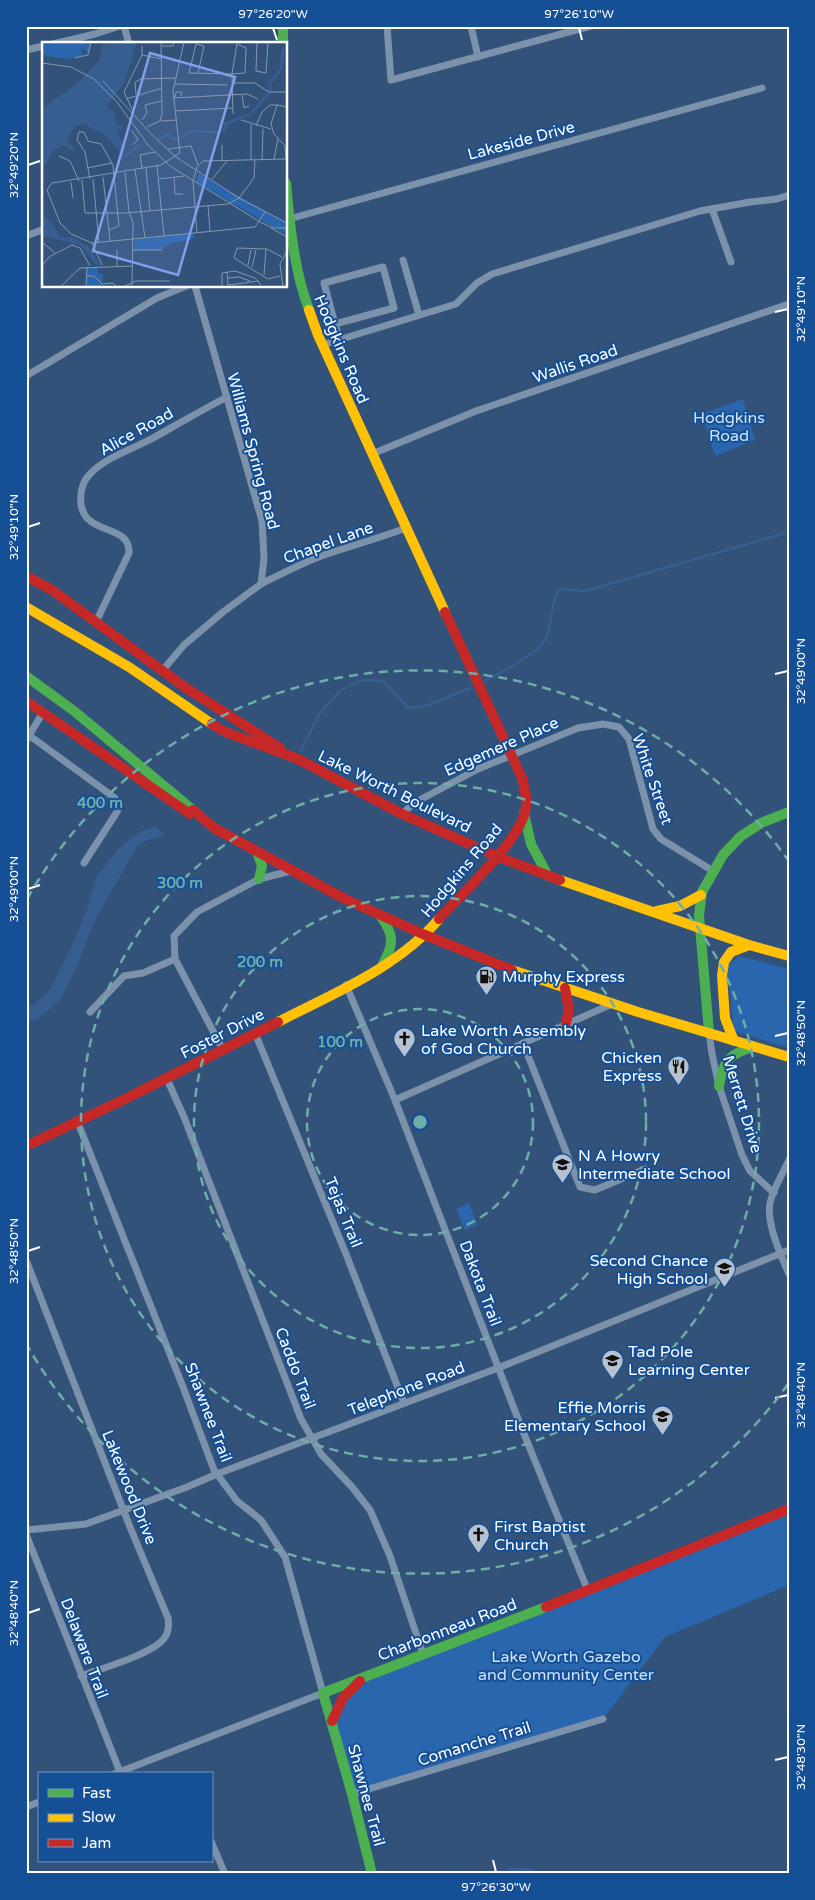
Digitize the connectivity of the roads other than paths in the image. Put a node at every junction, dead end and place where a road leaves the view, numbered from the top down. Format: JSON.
{"nodes":[{"id":1,"x":120,"y":26,"type":"edge"},
{"id":2,"x":124,"y":26,"type":"edge"},
{"id":3,"x":283,"y":26,"type":"edge"},
{"id":4,"x":387,"y":26,"type":"edge"},
{"id":5,"x":471,"y":26,"type":"edge"},
{"id":6,"x":591,"y":26,"type":"edge"},
{"id":7,"x":563,"y":30,"type":"edge"},
{"id":8,"x":61,"y":42,"type":"edge"},
{"id":9,"x":128,"y":42,"type":"edge"},
{"id":10,"x":283,"y":42,"type":"edge"},
{"id":11,"x":42,"y":46,"type":"edge"},
{"id":12,"x":26,"y":50,"type":"edge"},
{"id":13,"x":478,"y":57,"type":"junction"},
{"id":14,"x":762,"y":88,"type":"dead end"},
{"id":15,"x":789,"y":195,"type":"edge"},
{"id":16,"x":288,"y":208,"type":"edge"},
{"id":17,"x":712,"y":209,"type":"junction"},
{"id":18,"x":289,"y":220,"type":"junction"},
{"id":19,"x":42,"y":230,"type":"edge"},
{"id":20,"x":26,"y":236,"type":"edge"},
{"id":21,"x":403,"y":260,"type":"dead end"},
{"id":22,"x":731,"y":262,"type":"dead end"},
{"id":23,"x":181,"y":288,"type":"edge"},
{"id":24,"x":196,"y":288,"type":"edge"},
{"id":25,"x":789,"y":304,"type":"edge"},
{"id":26,"x":419,"y":314,"type":"junction"},
{"id":27,"x":335,"y":324,"type":"junction"},
{"id":28,"x":339,"y":339,"type":"junction"},
{"id":29,"x":322,"y":345,"type":"junction"},
{"id":30,"x":26,"y":376,"type":"edge"},
{"id":31,"x":227,"y":397,"type":"junction"},
{"id":32,"x":372,"y":454,"type":"junction"},
{"id":33,"x":406,"y":528,"type":"junction"},
{"id":34,"x":26,"y":576,"type":"edge"},
{"id":35,"x":260,"y":584,"type":"junction"},
{"id":36,"x":26,"y":607,"type":"edge"},
{"id":37,"x":96,"y":622,"type":"junction"},
{"id":38,"x":162,"y":671,"type":"junction"},
{"id":39,"x":26,"y":676,"type":"edge"},
{"id":40,"x":26,"y":701,"type":"edge"},
{"id":41,"x":43,"y":712,"type":"junction"},
{"id":42,"x":620,"y":727,"type":"joint"},
{"id":43,"x":28,"y":739,"type":"edge"},
{"id":44,"x":512,"y":754,"type":"junction"},
{"id":45,"x":298,"y":760,"type":"junction"},
{"id":46,"x":789,"y":812,"type":"edge"},
{"id":47,"x":402,"y":814,"type":"junction"},
{"id":48,"x":524,"y":814,"type":"junction"},
{"id":49,"x":214,"y":828,"type":"junction"},
{"id":50,"x":257,"y":852,"type":"junction"},
{"id":51,"x":496,"y":856,"type":"junction"},
{"id":52,"x":84,"y":863,"type":"dead end"},
{"id":53,"x":292,"y":871,"type":"junction"},
{"id":54,"x":713,"y":871,"type":"junction"},
{"id":55,"x":548,"y":876,"type":"junction"},
{"id":56,"x":259,"y":879,"type":"junction"},
{"id":57,"x":701,"y":895,"type":"junction"},
{"id":58,"x":651,"y":911,"type":"junction"},
{"id":59,"x":380,"y":914,"type":"junction"},
{"id":60,"x":700,"y":927,"type":"junction"},
{"id":61,"x":425,"y":935,"type":"junction"},
{"id":62,"x":749,"y":945,"type":"junction"},
{"id":63,"x":789,"y":956,"type":"edge"},
{"id":64,"x":175,"y":959,"type":"junction"},
{"id":65,"x":382,"y":966,"type":"junction"},
{"id":66,"x":346,"y":985,"type":"junction"},
{"id":67,"x":565,"y":988,"type":"junction"},
{"id":68,"x":614,"y":1004,"type":"junction"},
{"id":69,"x":90,"y":1012,"type":"dead end"},
{"id":70,"x":566,"y":1023,"type":"junction"},
{"id":71,"x":708,"y":1032,"type":"junction"},
{"id":72,"x":255,"y":1034,"type":"junction"},
{"id":73,"x":734,"y":1041,"type":"junction"},
{"id":74,"x":523,"y":1043,"type":"junction"},
{"id":75,"x":754,"y":1047,"type":"junction"},
{"id":76,"x":223,"y":1050,"type":"junction"},
{"id":77,"x":789,"y":1057,"type":"edge"},
{"id":78,"x":167,"y":1079,"type":"junction"},
{"id":79,"x":720,"y":1086,"type":"junction"},
{"id":80,"x":395,"y":1100,"type":"junction"},
{"id":81,"x":78,"y":1123,"type":"junction"},
{"id":82,"x":26,"y":1146,"type":"edge"},
{"id":83,"x":789,"y":1160,"type":"edge"},
{"id":84,"x":645,"y":1169,"type":"dead end"},
{"id":85,"x":774,"y":1193,"type":"junction"},
{"id":86,"x":789,"y":1250,"type":"edge"},
{"id":87,"x":780,"y":1254,"type":"junction"},
{"id":88,"x":26,"y":1260,"type":"edge"},
{"id":89,"x":789,"y":1274,"type":"edge"},
{"id":90,"x":498,"y":1368,"type":"junction"},
{"id":91,"x":404,"y":1403,"type":"junction"},
{"id":92,"x":311,"y":1439,"type":"junction"},
{"id":93,"x":217,"y":1474,"type":"junction"},
{"id":94,"x":789,"y":1509,"type":"edge"},
{"id":95,"x":123,"y":1510,"type":"junction"},
{"id":96,"x":26,"y":1532,"type":"edge"},
{"id":97,"x":588,"y":1591,"type":"junction"},
{"id":98,"x":423,"y":1654,"type":"junction"},
{"id":99,"x":368,"y":1675,"type":"junction"},
{"id":100,"x":82,"y":1676,"type":"junction"},
{"id":101,"x":323,"y":1693,"type":"junction"},
{"id":102,"x":603,"y":1719,"type":"dead end"},
{"id":103,"x":331,"y":1722,"type":"junction"},
{"id":104,"x":117,"y":1772,"type":"edge"},
{"id":105,"x":120,"y":1772,"type":"edge"},
{"id":106,"x":352,"y":1794,"type":"junction"},
{"id":107,"x":212,"y":1843,"type":"edge"},
{"id":108,"x":225,"y":1874,"type":"edge"},
{"id":109,"x":372,"y":1874,"type":"edge"}],
"edges":[{"from":1,"to":8,"type":"street"},
{"from":2,"to":9,"type":"street"},
{"from":3,"to":10,"type":"main road"},
{"from":4,"to":13,"type":"street"},
{"from":5,"to":13,"type":"street"},
{"from":6,"to":7,"type":"street"},
{"from":7,"to":13,"type":"street"},
{"from":11,"to":12,"type":"street"},
{"from":14,"to":18,"type":"street","name":"Lakeside Drive"},
{"from":15,"to":17,"type":"street"},
{"from":16,"to":18,"type":"main road","name":"Hodgkins Road"},
{"from":17,"to":22,"type":"street"},
{"from":17,"to":26,"type":"street"},
{"from":18,"to":29,"type":"main road","name":"Hodgkins Road"},
{"from":19,"to":20,"type":"street"},
{"from":21,"to":26,"type":"street"},
{"from":23,"to":30,"type":"street"},
{"from":24,"to":31,"type":"street","name":"Williams Spring Road"},
{"from":25,"to":32,"type":"street","name":"Wallis Road"},
{"from":26,"to":28,"type":"street"},
{"from":27,"to":27,"type":"street"},
{"from":27,"to":28,"type":"street"},
{"from":28,"to":29,"type":"street"},
{"from":29,"to":32,"type":"main road","name":"Hodgkins Road"},
{"from":31,"to":35,"type":"street","name":"Williams Spring Road"},
{"from":31,"to":37,"type":"street","name":"Alice Road"},
{"from":32,"to":33,"type":"main road","name":"Hodgkins Road"},
{"from":33,"to":35,"type":"street","name":"Chapel Lane"},
{"from":33,"to":44,"type":"main road","name":"Hodgkins Road"},
{"from":34,"to":37,"type":"main road","name":"Lake Worth Boulevard"},
{"from":35,"to":38,"type":"street"},
{"from":36,"to":45,"type":"main road"},
{"from":37,"to":38,"type":"main road","name":"Lake Worth Boulevard"},
{"from":38,"to":45,"type":"main road","name":"Lake Worth Boulevard"},
{"from":39,"to":49,"type":"main road"},
{"from":40,"to":41,"type":"main road"},
{"from":41,"to":43,"type":"street"},
{"from":41,"to":49,"type":"main road"},
{"from":42,"to":44,"type":"street","name":"Edgemere Place"},
{"from":42,"to":54,"type":"street","name":"White Street"},
{"from":43,"to":52,"type":"street"},
{"from":44,"to":47,"type":"street","name":"Edgemere Place"},
{"from":44,"to":48,"type":"main road","name":"Hodgkins Road"},
{"from":45,"to":47,"type":"main road","name":"Lake Worth Boulevard"},
{"from":46,"to":54,"type":"main road"},
{"from":47,"to":51,"type":"main road","name":"Lake Worth Boulevard"},
{"from":48,"to":51,"type":"main road","name":"Hodgkins Road"},
{"from":48,"to":55,"type":"main road"},
{"from":49,"to":50,"type":"main road"},
{"from":50,"to":53,"type":"main road"},
{"from":50,"to":56,"type":"main road"},
{"from":51,"to":55,"type":"main road","name":"Lake Worth Boulevard"},
{"from":51,"to":61,"type":"main road","name":"Hodgkins Road"},
{"from":53,"to":56,"type":"street"},
{"from":53,"to":59,"type":"main road"},
{"from":54,"to":57,"type":"main road"},
{"from":55,"to":58,"type":"main road","name":"Lake Worth Boulevard"},
{"from":56,"to":64,"type":"street"},
{"from":57,"to":58,"type":"main road"},
{"from":57,"to":60,"type":"main road","name":"Merrett Drive"},
{"from":58,"to":60,"type":"main road","name":"Lake Worth Boulevard"},
{"from":59,"to":61,"type":"main road"},
{"from":59,"to":65,"type":"main road"},
{"from":60,"to":62,"type":"main road","name":"Lake Worth Boulevard"},
{"from":60,"to":71,"type":"main road","name":"Merrett Drive"},
{"from":61,"to":65,"type":"main road","name":"Foster Drive"},
{"from":61,"to":67,"type":"main road"},
{"from":62,"to":63,"type":"main road","name":"Lake Worth Boulevard"},
{"from":62,"to":73,"type":"main road"},
{"from":64,"to":69,"type":"street"},
{"from":64,"to":76,"type":"street"},
{"from":65,"to":66,"type":"main road","name":"Foster Drive"},
{"from":66,"to":72,"type":"main road","name":"Foster Drive"},
{"from":66,"to":80,"type":"street","name":"Dakota Trail"},
{"from":67,"to":68,"type":"main road"},
{"from":67,"to":70,"type":"main road"},
{"from":68,"to":70,"type":"street"},
{"from":68,"to":71,"type":"main road"},
{"from":70,"to":74,"type":"street"},
{"from":71,"to":73,"type":"main road"},
{"from":71,"to":79,"type":"street","name":"Merrett Drive"},
{"from":72,"to":76,"type":"main road","name":"Foster Drive"},
{"from":72,"to":91,"type":"street","name":"Tejas Trail"},
{"from":73,"to":75,"type":"main road"},
{"from":74,"to":80,"type":"street"},
{"from":74,"to":84,"type":"street"},
{"from":75,"to":77,"type":"main road"},
{"from":75,"to":79,"type":"main road"},
{"from":76,"to":78,"type":"main road","name":"Foster Drive"},
{"from":78,"to":81,"type":"main road","name":"Foster Drive"},
{"from":78,"to":92,"type":"street","name":"Caddo Trail"},
{"from":79,"to":85,"type":"street","name":"Merrett Drive"},
{"from":80,"to":90,"type":"street","name":"Dakota Trail"},
{"from":81,"to":82,"type":"main road","name":"Foster Drive"},
{"from":81,"to":93,"type":"street","name":"Shawnee Trail"},
{"from":83,"to":85,"type":"street"},
{"from":85,"to":87,"type":"street"},
{"from":86,"to":87,"type":"street","name":"Telephone Road"},
{"from":87,"to":89,"type":"street"},
{"from":87,"to":90,"type":"street","name":"Telephone Road"},
{"from":88,"to":95,"type":"street","name":"Lakewood Drive"},
{"from":90,"to":91,"type":"street","name":"Telephone Road"},
{"from":90,"to":97,"type":"street","name":"Dakota Trail"},
{"from":91,"to":92,"type":"street","name":"Telephone Road"},
{"from":92,"to":93,"type":"street","name":"Telephone Road"},
{"from":92,"to":98,"type":"street","name":"Caddo Trail"},
{"from":93,"to":95,"type":"street","name":"Telephone Road"},
{"from":93,"to":101,"type":"street","name":"Shawnee Trail"},
{"from":94,"to":97,"type":"main road","name":"Charbonneau Road"},
{"from":95,"to":96,"type":"street","name":"Telephone Road"},
{"from":95,"to":100,"type":"street","name":"Lakewood Drive"},
{"from":96,"to":100,"type":"street","name":"Delaware Trail"},
{"from":97,"to":98,"type":"main road","name":"Charbonneau Road"},
{"from":98,"to":99,"type":"main road","name":"Charbonneau Road"},
{"from":99,"to":101,"type":"main road","name":"Charbonneau Road"},
{"from":99,"to":103,"type":"main road"},
{"from":100,"to":104,"type":"street","name":"Delaware Trail"},
{"from":101,"to":103,"type":"main road","name":"Shawnee Trail"},
{"from":101,"to":105,"type":"street","name":"Charbonneau Road"},
{"from":102,"to":106,"type":"street","name":"Comanche Trail"},
{"from":103,"to":106,"type":"main road","name":"Shawnee Trail"},
{"from":106,"to":109,"type":"main road","name":"Shawnee Trail"},
{"from":107,"to":108,"type":"street"}]}
